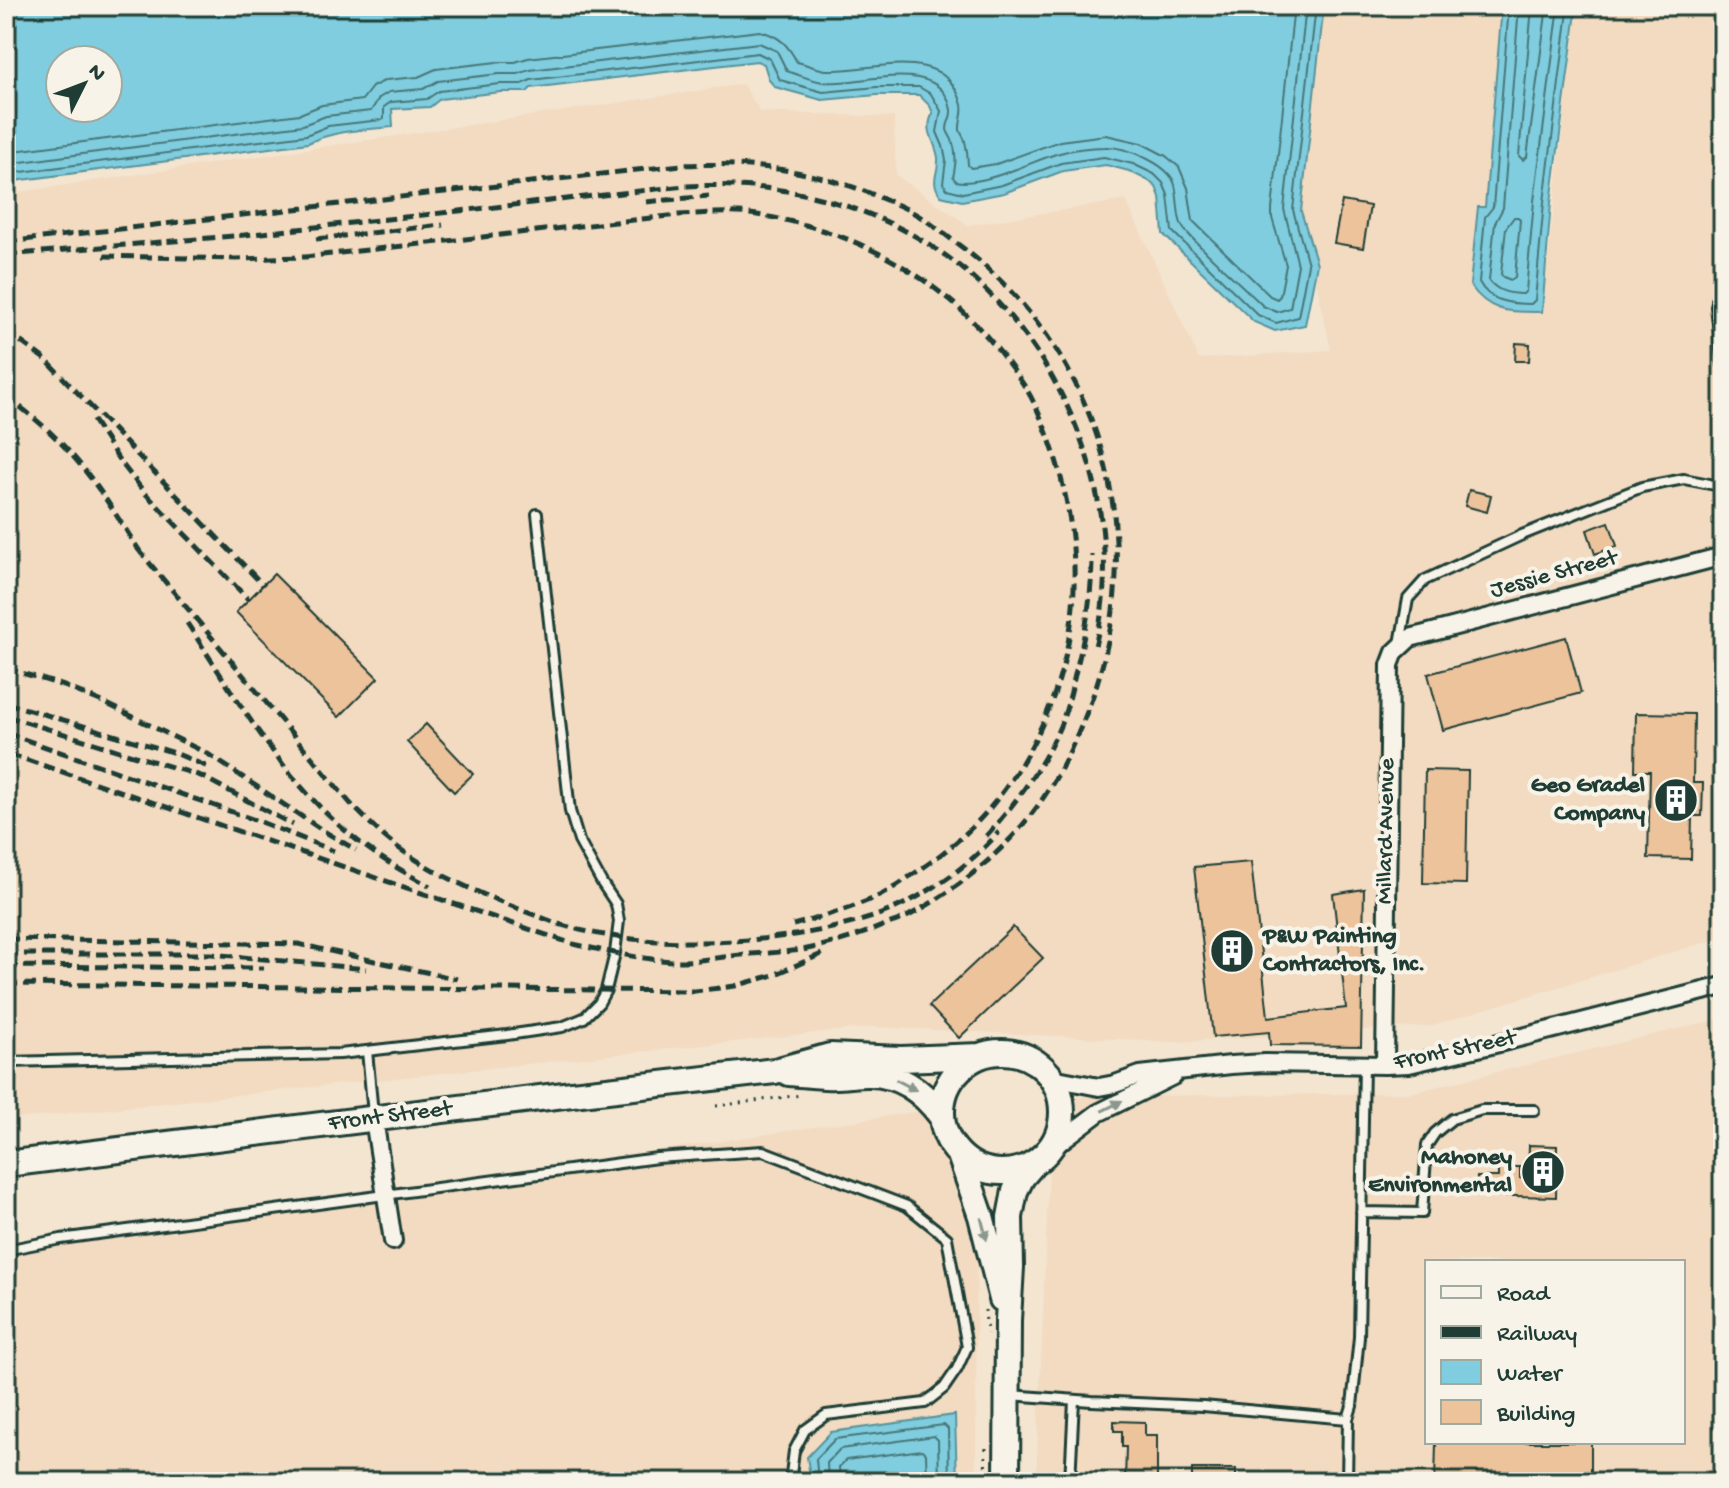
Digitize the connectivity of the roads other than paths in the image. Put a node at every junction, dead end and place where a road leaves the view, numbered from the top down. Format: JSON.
{"nodes":[{"id":1,"x":1723,"y":268,"type":"edge"},
{"id":2,"x":1723,"y":365,"type":"edge"},
{"id":3,"x":1723,"y":489,"type":"edge"},
{"id":4,"x":537,"y":514,"type":"dead end"},
{"id":5,"x":1723,"y":556,"type":"edge"},
{"id":6,"x":1400,"y":647,"type":"junction"},
{"id":7,"x":1723,"y":731,"type":"edge"},
{"id":8,"x":1723,"y":812,"type":"edge"},
{"id":9,"x":1723,"y":986,"type":"edge"},
{"id":10,"x":367,"y":1051,"type":"junction"},
{"id":11,"x":980,"y":1056,"type":"junction"},
{"id":12,"x":6,"y":1062,"type":"edge"},
{"id":13,"x":1364,"y":1065,"type":"junction"},
{"id":14,"x":1385,"y":1065,"type":"junction"},
{"id":15,"x":775,"y":1071,"type":"junction"},
{"id":16,"x":1181,"y":1071,"type":"junction"},
{"id":17,"x":1052,"y":1078,"type":"junction"},
{"id":18,"x":1534,"y":1110,"type":"dead end"},
{"id":19,"x":942,"y":1117,"type":"junction"},
{"id":20,"x":374,"y":1119,"type":"junction"},
{"id":21,"x":960,"y":1155,"type":"junction"},
{"id":22,"x":1042,"y":1156,"type":"junction"},
{"id":23,"x":6,"y":1164,"type":"edge"},
{"id":24,"x":386,"y":1194,"type":"junction"},
{"id":25,"x":1361,"y":1212,"type":"junction"},
{"id":26,"x":393,"y":1241,"type":"dead end"},
{"id":27,"x":6,"y":1250,"type":"edge"},
{"id":28,"x":1008,"y":1320,"type":"junction"},
{"id":29,"x":1009,"y":1395,"type":"junction"},
{"id":30,"x":1074,"y":1400,"type":"junction"},
{"id":31,"x":1348,"y":1419,"type":"junction"},
{"id":32,"x":790,"y":1482,"type":"edge"},
{"id":33,"x":1007,"y":1482,"type":"edge"},
{"id":34,"x":1070,"y":1482,"type":"edge"},
{"id":35,"x":1347,"y":1482,"type":"edge"}],
"edges":[{"from":1,"to":2,"type":"lane"},
{"from":3,"to":6,"type":"lane"},
{"from":4,"to":10,"type":"lane"},
{"from":5,"to":6,"type":"street","name":"Jessie Street"},
{"from":6,"to":14,"type":"street","name":"Millard Avenue"},
{"from":7,"to":8,"type":"lane"},
{"from":9,"to":14,"type":"street","name":"Front Street"},
{"from":10,"to":12,"type":"lane"},
{"from":10,"to":20,"type":"lane"},
{"from":11,"to":15,"type":"street","name":"Front Street"},
{"from":11,"to":17,"type":"street"},
{"from":11,"to":19,"type":"street"},
{"from":13,"to":14,"type":"street","name":"Front Street"},
{"from":13,"to":16,"type":"street","name":"Front Street"},
{"from":13,"to":25,"type":"lane"},
{"from":15,"to":19,"type":"street","name":"Front Street","one_way":true},
{"from":15,"to":20,"type":"street","name":"Front Street"},
{"from":16,"to":17,"type":"street","name":"Front Street"},
{"from":22,"to":16,"type":"street","name":"Front Street","one_way":true},
{"from":17,"to":22,"type":"street"},
{"from":18,"to":25,"type":"lane"},
{"from":19,"to":21,"type":"street"},
{"from":20,"to":23,"type":"street","name":"Front Street"},
{"from":20,"to":24,"type":"street"},
{"from":21,"to":22,"type":"street"},
{"from":21,"to":28,"type":"street","one_way":true},
{"from":22,"to":28,"type":"street"},
{"from":24,"to":26,"type":"street"},
{"from":24,"to":27,"type":"lane"},
{"from":24,"to":32,"type":"lane"},
{"from":25,"to":31,"type":"lane"},
{"from":28,"to":29,"type":"street"},
{"from":29,"to":30,"type":"lane"},
{"from":29,"to":33,"type":"street"},
{"from":30,"to":31,"type":"lane"},
{"from":30,"to":34,"type":"lane"},
{"from":31,"to":35,"type":"lane"}]}
